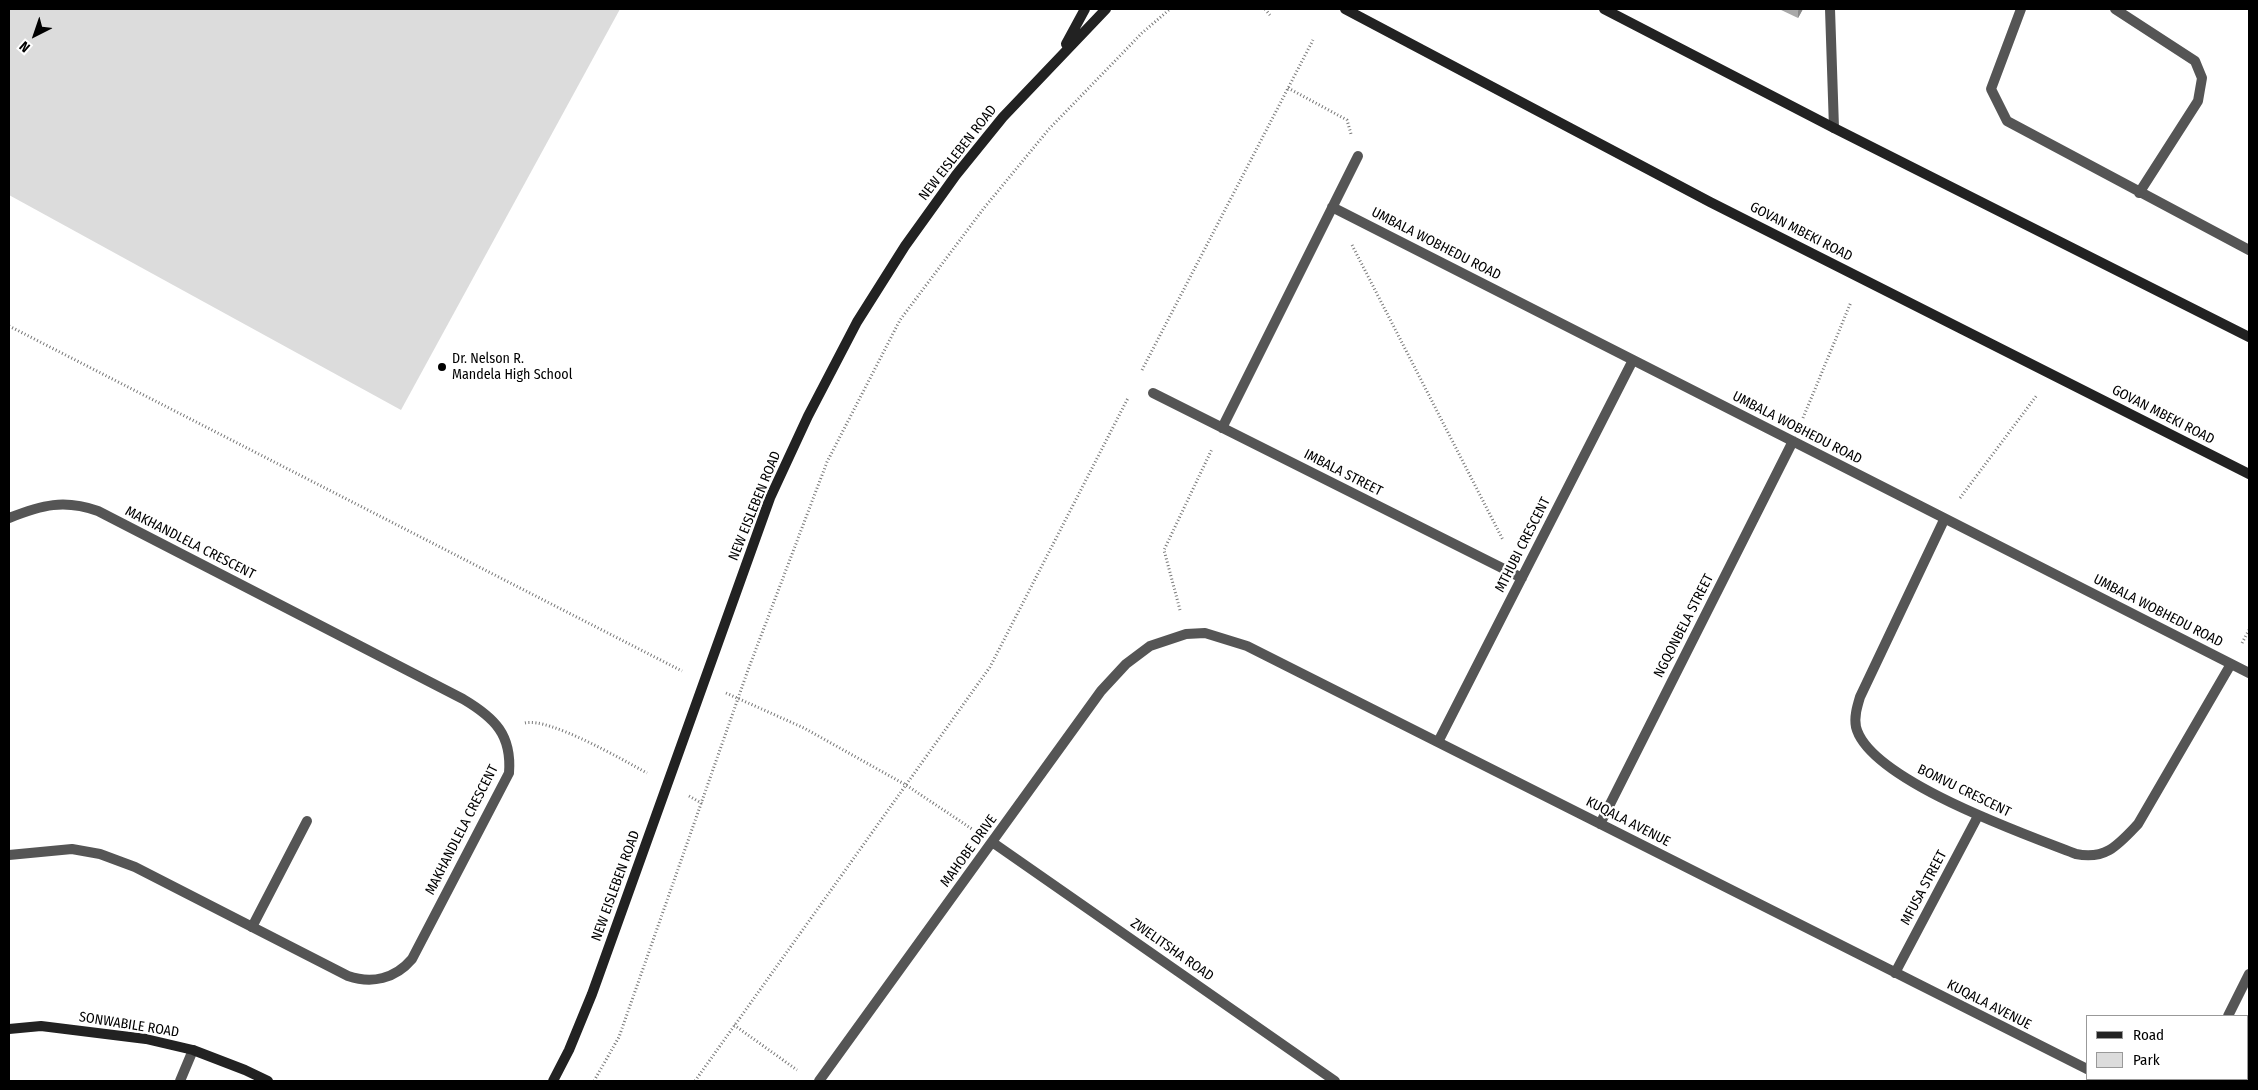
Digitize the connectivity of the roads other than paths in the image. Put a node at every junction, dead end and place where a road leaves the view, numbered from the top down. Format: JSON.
{"nodes":[{"id":1,"x":1085,"y":9,"type":"edge"},
{"id":2,"x":1106,"y":9,"type":"edge"},
{"id":3,"x":1345,"y":9,"type":"edge"},
{"id":4,"x":1604,"y":9,"type":"edge"},
{"id":5,"x":1830,"y":9,"type":"edge"},
{"id":6,"x":2021,"y":9,"type":"edge"},
{"id":7,"x":2115,"y":9,"type":"edge"},
{"id":8,"x":1060,"y":56,"type":"junction"},
{"id":9,"x":1834,"y":128,"type":"junction"},
{"id":10,"x":1358,"y":156,"type":"road end"},
{"id":11,"x":2139,"y":193,"type":"junction"},
{"id":12,"x":1332,"y":207,"type":"junction"},
{"id":13,"x":2249,"y":250,"type":"edge"},
{"id":14,"x":2249,"y":337,"type":"edge"},
{"id":15,"x":1633,"y":360,"type":"junction"},
{"id":16,"x":1153,"y":393,"type":"dead end"},
{"id":17,"x":1222,"y":428,"type":"junction"},
{"id":18,"x":1793,"y":441,"type":"junction"},
{"id":19,"x":2249,"y":474,"type":"edge"},
{"id":20,"x":9,"y":518,"type":"edge"},
{"id":21,"x":1944,"y":520,"type":"junction"},
{"id":22,"x":1522,"y":578,"type":"junction"},
{"id":23,"x":1150,"y":646,"type":"joint"},
{"id":24,"x":2231,"y":664,"type":"junction"},
{"id":25,"x":2249,"y":673,"type":"edge"},
{"id":26,"x":1438,"y":742,"type":"junction"},
{"id":27,"x":1978,"y":816,"type":"junction"},
{"id":28,"x":307,"y":820,"type":"dead end"},
{"id":29,"x":1600,"y":824,"type":"junction"},
{"id":30,"x":992,"y":842,"type":"junction"},
{"id":31,"x":9,"y":855,"type":"edge"},
{"id":32,"x":252,"y":927,"type":"junction"},
{"id":33,"x":1895,"y":973,"type":"junction"},
{"id":34,"x":2249,"y":974,"type":"edge"},
{"id":35,"x":2228,"y":1015,"type":"edge"},
{"id":36,"x":9,"y":1029,"type":"edge"},
{"id":37,"x":193,"y":1050,"type":"junction"},
{"id":38,"x":2086,"y":1068,"type":"edge"},
{"id":39,"x":180,"y":1081,"type":"edge"},
{"id":40,"x":268,"y":1081,"type":"edge"},
{"id":41,"x":553,"y":1081,"type":"edge"},
{"id":42,"x":819,"y":1081,"type":"edge"},
{"id":43,"x":1335,"y":1081,"type":"edge"}],
"edges":[{"from":1,"to":8,"type":"main road"},
{"from":2,"to":8,"type":"main road","name":"NEW EISLEBEN ROAD"},
{"from":3,"to":19,"type":"main road","name":"GOVAN MBEKI ROAD"},
{"from":4,"to":9,"type":"main road"},
{"from":5,"to":9,"type":"street"},
{"from":6,"to":11,"type":"street"},
{"from":7,"to":11,"type":"street"},
{"from":8,"to":41,"type":"main road","name":"NEW EISLEBEN ROAD"},
{"from":9,"to":14,"type":"main road"},
{"from":10,"to":12,"type":"street"},
{"from":11,"to":13,"type":"street"},
{"from":12,"to":15,"type":"street","name":"UMBALA WOBHEDU ROAD"},
{"from":12,"to":17,"type":"street"},
{"from":15,"to":18,"type":"street","name":"UMBALA WOBHEDU ROAD"},
{"from":15,"to":22,"type":"street","name":"MTHUBI CRESCENT"},
{"from":16,"to":17,"type":"street","name":"IMBALA STREET"},
{"from":17,"to":22,"type":"street","name":"IMBALA STREET"},
{"from":18,"to":21,"type":"street","name":"UMBALA WOBHEDU ROAD"},
{"from":18,"to":29,"type":"street","name":"NGQONBELA STREET"},
{"from":20,"to":32,"type":"street","name":"MAKHANDLELA CRESCENT"},
{"from":21,"to":24,"type":"street","name":"UMBALA WOBHEDU ROAD"},
{"from":21,"to":27,"type":"street","name":"BOMVU CRESCENT"},
{"from":22,"to":26,"type":"street","name":"MTHUBI CRESCENT"},
{"from":23,"to":26,"type":"street","name":"KUQALA AVENUE"},
{"from":23,"to":30,"type":"street","name":"MAHOBE DRIVE"},
{"from":24,"to":25,"type":"street","name":"UMBALA WOBHEDU ROAD"},
{"from":24,"to":27,"type":"street","name":"BOMVU CRESCENT"},
{"from":26,"to":29,"type":"street","name":"KUQALA AVENUE"},
{"from":27,"to":33,"type":"street","name":"MFUSA STREET"},
{"from":28,"to":32,"type":"street"},
{"from":29,"to":33,"type":"street","name":"KUQALA AVENUE"},
{"from":30,"to":42,"type":"street","name":"MAHOBE DRIVE"},
{"from":30,"to":43,"type":"street","name":"ZWELITSHA ROAD"},
{"from":31,"to":32,"type":"street","name":"MAKHANDLELA CRESCENT"},
{"from":33,"to":38,"type":"street","name":"KUQALA AVENUE"},
{"from":34,"to":35,"type":"street"},
{"from":36,"to":37,"type":"main road","name":"SONWABILE ROAD"},
{"from":37,"to":39,"type":"street"},
{"from":37,"to":40,"type":"main road","name":"SONWABILE ROAD"}]}
